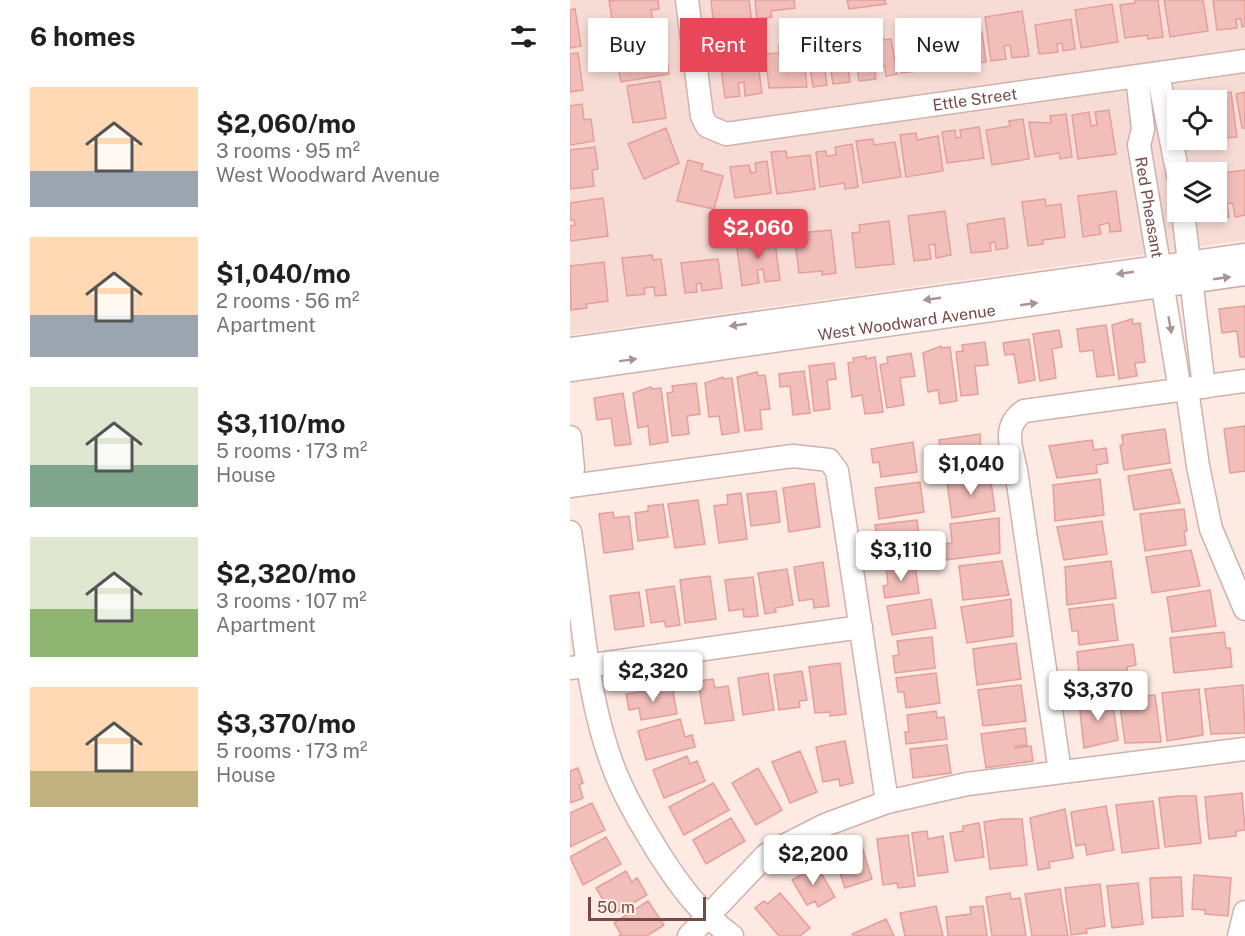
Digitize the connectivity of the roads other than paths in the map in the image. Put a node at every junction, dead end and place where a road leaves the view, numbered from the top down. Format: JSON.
{"nodes":[{"id":1,"x":687,"y":0,"type":"edge"},
{"id":2,"x":1245,"y":61,"type":"edge"},
{"id":3,"x":1147,"y":76,"type":"junction"},
{"id":4,"x":1167,"y":122,"type":"edge"},
{"id":5,"x":1143,"y":129,"type":"junction"},
{"id":6,"x":1167,"y":129,"type":"edge"},
{"id":7,"x":1184,"y":222,"type":"edge"},
{"id":8,"x":1245,"y":255,"type":"edge"},
{"id":9,"x":1190,"y":273,"type":"junction"},
{"id":10,"x":1245,"y":274,"type":"edge"},
{"id":11,"x":1161,"y":277,"type":"junction"},
{"id":12,"x":570,"y":348,"type":"edge"},
{"id":13,"x":570,"y":370,"type":"edge"},
{"id":14,"x":1245,"y":381,"type":"edge"},
{"id":15,"x":1190,"y":389,"type":"junction"},
{"id":16,"x":570,"y":436,"type":"edge"},
{"id":17,"x":570,"y":474,"type":"edge"},
{"id":18,"x":570,"y":486,"type":"edge"},
{"id":19,"x":570,"y":532,"type":"edge"},
{"id":20,"x":1240,"y":581,"type":"edge"},
{"id":21,"x":1245,"y":609,"type":"edge"},
{"id":22,"x":861,"y":627,"type":"junction"},
{"id":23,"x":579,"y":667,"type":"edge"},
{"id":24,"x":1245,"y":749,"type":"edge"},
{"id":25,"x":1060,"y":772,"type":"junction"},
{"id":26,"x":887,"y":802,"type":"junction"},
{"id":27,"x":1245,"y":912,"type":"edge"},
{"id":28,"x":706,"y":917,"type":"junction"},
{"id":29,"x":689,"y":936,"type":"edge"},
{"id":30,"x":732,"y":936,"type":"edge"},
{"id":31,"x":1239,"y":936,"type":"edge"}],
"edges":[{"from":1,"to":3,"type":"street","name":"Ettle Street"},
{"from":2,"to":3,"type":"street","name":"Ettle Street"},
{"from":3,"to":4,"type":"street","name":"Red Pheasant"},
{"from":3,"to":5,"type":"street","name":"Red Pheasant"},
{"from":5,"to":6,"type":"street"},
{"from":5,"to":11,"type":"street","name":"Red Pheasant"},
{"from":7,"to":9,"type":"street","name":"Red Pheasant"},
{"from":8,"to":9,"type":"street","name":"West Woodward Avenue"},
{"from":9,"to":10,"type":"street","name":"West Woodward Avenue","one_way":true},
{"from":9,"to":11,"type":"street","name":"West Woodward Avenue"},
{"from":9,"to":15,"type":"street","name":"Red Pheasant"},
{"from":11,"to":12,"type":"street","name":"West Woodward Avenue","one_way":true},
{"from":13,"to":11,"type":"street","name":"West Woodward Avenue","one_way":true},
{"from":11,"to":15,"type":"street","name":"Red Pheasant","one_way":true},
{"from":14,"to":15,"type":"street"},
{"from":15,"to":20,"type":"street"},
{"from":15,"to":25,"type":"street"},
{"from":16,"to":17,"type":"street"},
{"from":18,"to":22,"type":"street"},
{"from":19,"to":23,"type":"street"},
{"from":20,"to":21,"type":"street"},
{"from":22,"to":23,"type":"street"},
{"from":22,"to":26,"type":"street"},
{"from":23,"to":28,"type":"street"},
{"from":24,"to":25,"type":"street"},
{"from":25,"to":26,"type":"street"},
{"from":26,"to":28,"type":"street"},
{"from":27,"to":31,"type":"street"},
{"from":28,"to":29,"type":"street"},
{"from":28,"to":30,"type":"street"}]}
